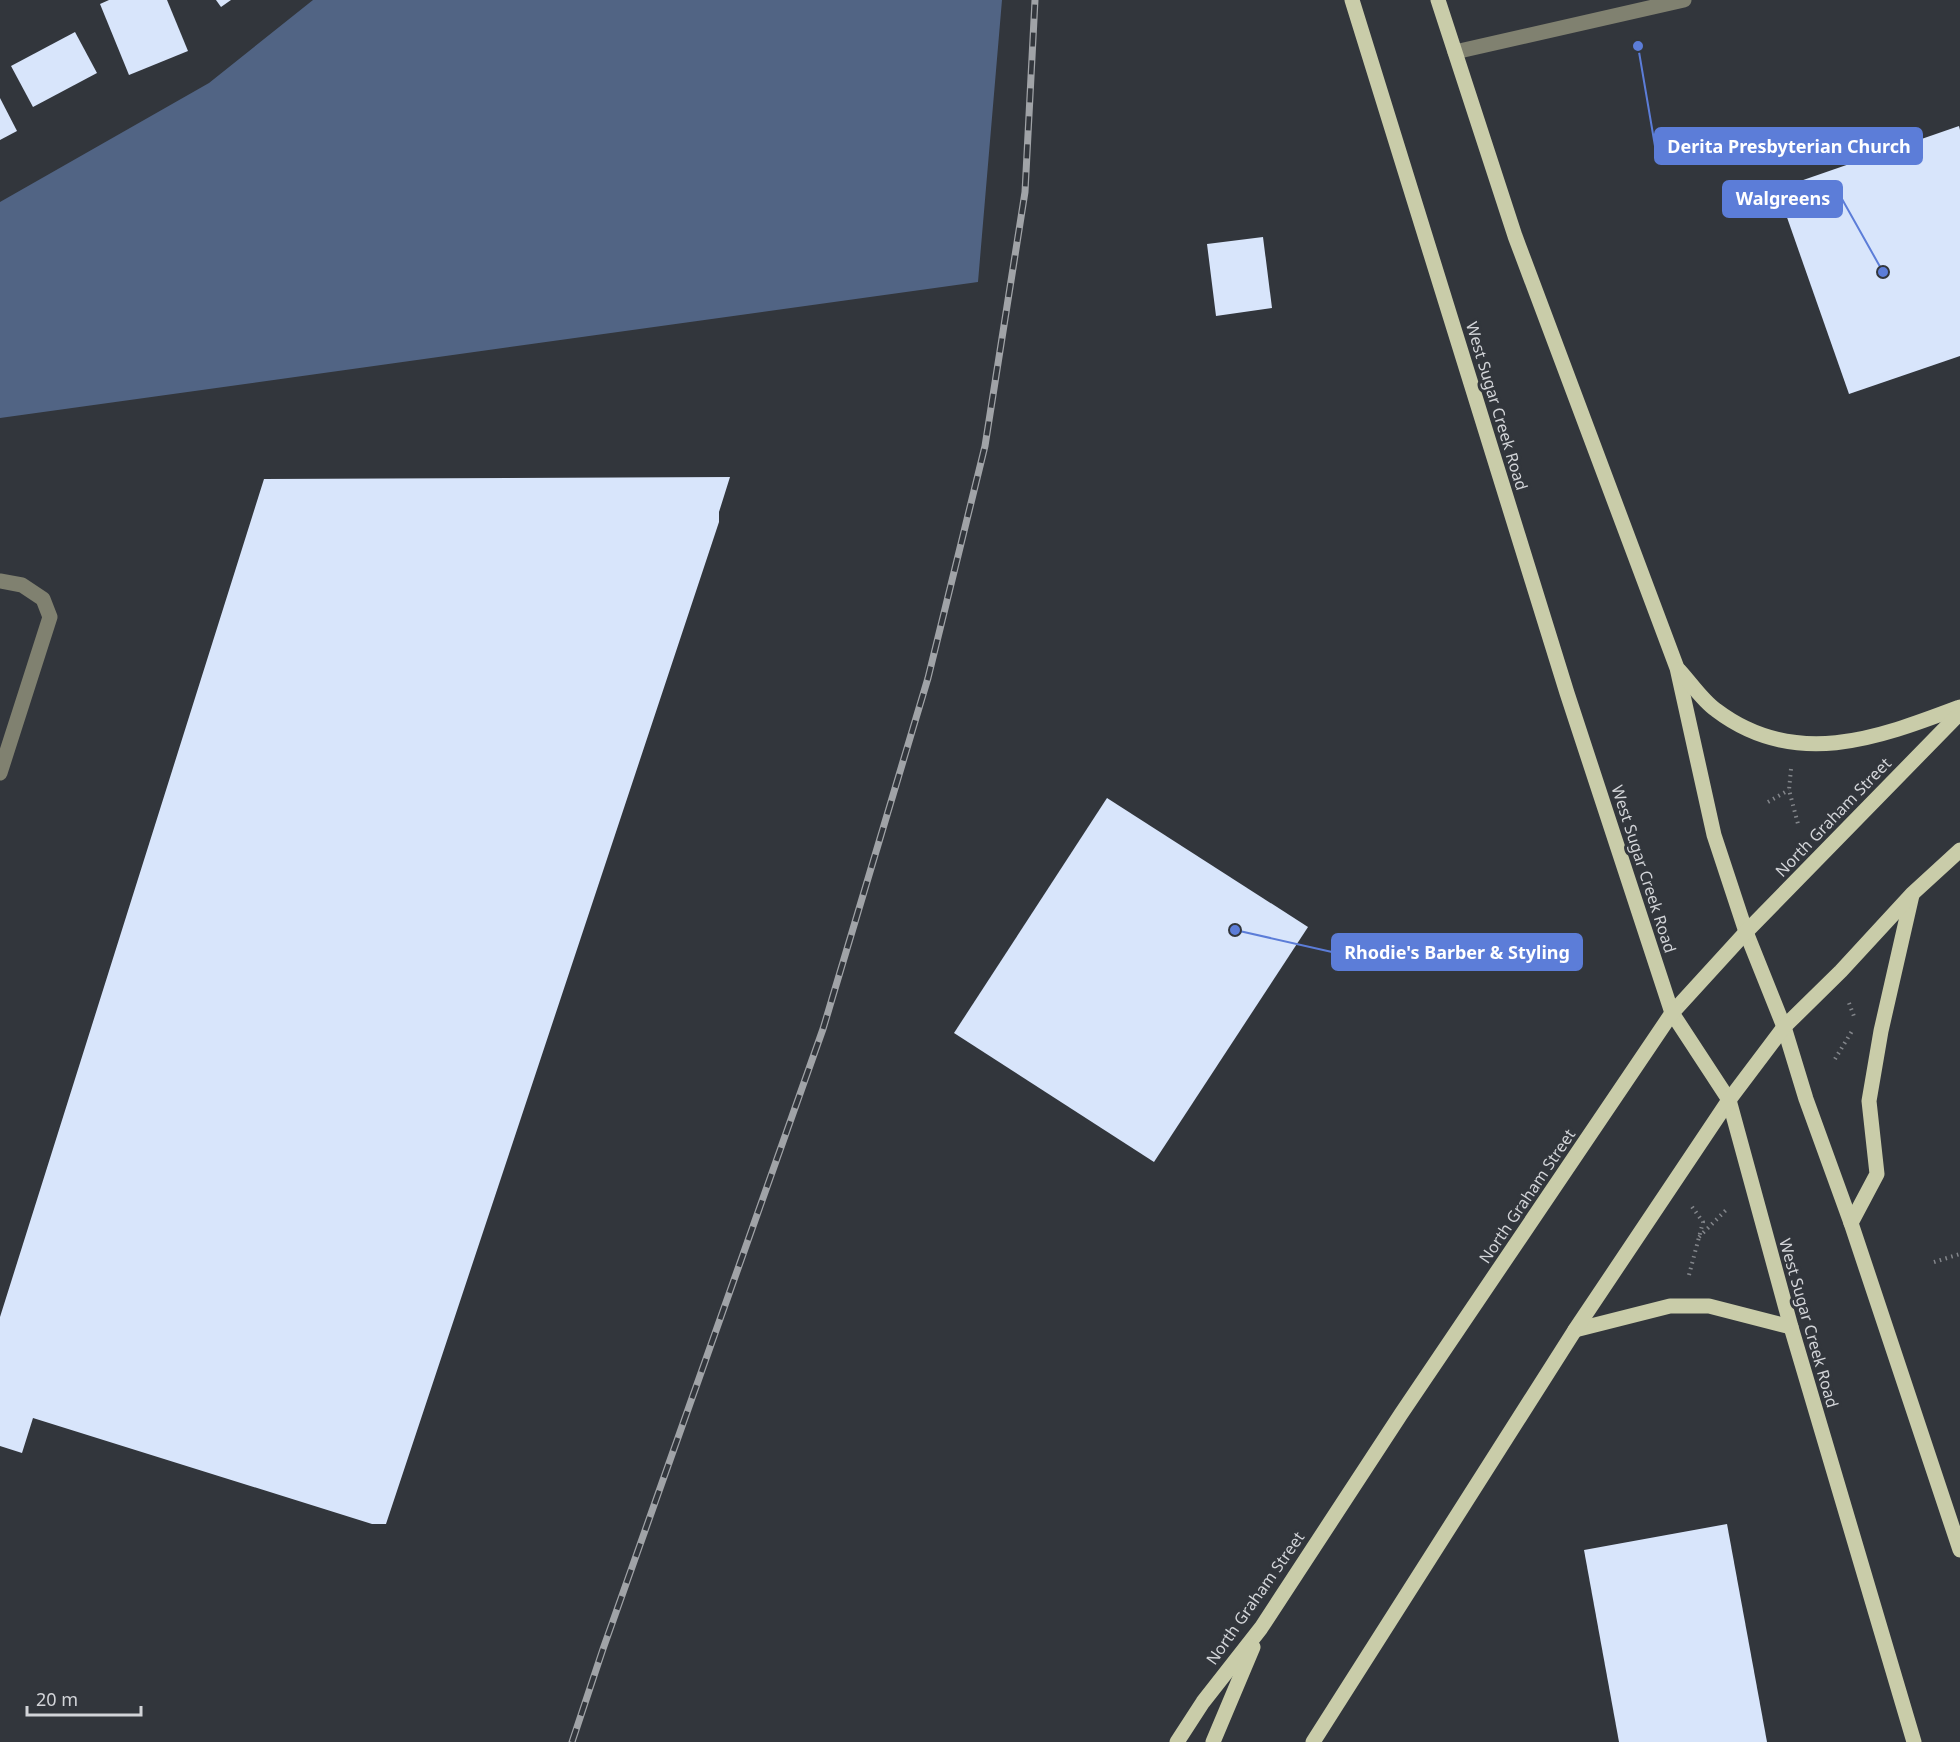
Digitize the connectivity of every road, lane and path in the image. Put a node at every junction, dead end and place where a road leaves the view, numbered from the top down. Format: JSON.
{"nodes":[{"id":1,"x":1352,"y":0,"type":"edge"},
{"id":2,"x":1438,"y":0,"type":"edge"},
{"id":3,"x":1684,"y":0,"type":"edge"},
{"id":4,"x":1455,"y":52,"type":"junction"},
{"id":5,"x":0,"y":581,"type":"edge"},
{"id":6,"x":1677,"y":668,"type":"junction"},
{"id":7,"x":1960,"y":707,"type":"edge"},
{"id":8,"x":1960,"y":713,"type":"edge"},
{"id":9,"x":1792,"y":764,"type":"dead end"},
{"id":10,"x":0,"y":772,"type":"edge"},
{"id":11,"x":1789,"y":790,"type":"junction"},
{"id":12,"x":1768,"y":802,"type":"dead end"},
{"id":13,"x":1798,"y":824,"type":"dead end"},
{"id":14,"x":1960,"y":850,"type":"edge"},
{"id":15,"x":1912,"y":894,"type":"junction"},
{"id":16,"x":1746,"y":932,"type":"junction"},
{"id":17,"x":1849,"y":1003,"type":"dead end"},
{"id":18,"x":1672,"y":1013,"type":"junction"},
{"id":19,"x":1784,"y":1027,"type":"junction"},
{"id":20,"x":1835,"y":1059,"type":"dead end"},
{"id":21,"x":1729,"y":1100,"type":"junction"},
{"id":22,"x":1690,"y":1204,"type":"dead end"},
{"id":23,"x":1726,"y":1209,"type":"dead end"},
{"id":24,"x":1703,"y":1222,"type":"junction"},
{"id":25,"x":1714,"y":1222,"type":"junction"},
{"id":26,"x":1851,"y":1223,"type":"junction"},
{"id":27,"x":1699,"y":1238,"type":"junction"},
{"id":28,"x":1960,"y":1254,"type":"edge"},
{"id":29,"x":1934,"y":1262,"type":"dead end"},
{"id":30,"x":1689,"y":1275,"type":"dead end"},
{"id":31,"x":1791,"y":1327,"type":"junction"},
{"id":32,"x":1575,"y":1330,"type":"junction"},
{"id":33,"x":1960,"y":1550,"type":"edge"},
{"id":34,"x":1261,"y":1628,"type":"junction"},
{"id":35,"x":1177,"y":1742,"type":"edge"},
{"id":36,"x":1213,"y":1742,"type":"edge"},
{"id":37,"x":1313,"y":1742,"type":"edge"},
{"id":38,"x":1914,"y":1742,"type":"edge"}],
"edges":[{"from":1,"to":18,"type":"main road","name":"West Sugar Creek Road"},
{"from":2,"to":4,"type":"main road"},
{"from":3,"to":4,"type":"lane"},
{"from":4,"to":6,"type":"main road"},
{"from":5,"to":10,"type":"lane"},
{"from":6,"to":7,"type":"main road"},
{"from":6,"to":16,"type":"main road"},
{"from":8,"to":16,"type":"main road","name":"North Graham Street"},
{"from":9,"to":11,"type":"path"},
{"from":11,"to":12,"type":"path"},
{"from":11,"to":13,"type":"path"},
{"from":14,"to":15,"type":"main road"},
{"from":15,"to":19,"type":"main road"},
{"from":15,"to":26,"type":"main road"},
{"from":16,"to":18,"type":"main road","name":"North Graham Street"},
{"from":16,"to":19,"type":"main road"},
{"from":17,"to":20,"type":"path"},
{"from":18,"to":21,"type":"main road","name":"West Sugar Creek Road"},
{"from":18,"to":34,"type":"main road","name":"North Graham Street"},
{"from":19,"to":21,"type":"main road"},
{"from":19,"to":26,"type":"main road"},
{"from":21,"to":31,"type":"main road","name":"West Sugar Creek Road"},
{"from":21,"to":32,"type":"main road"},
{"from":22,"to":24,"type":"path"},
{"from":23,"to":25,"type":"path"},
{"from":24,"to":25,"type":"path"},
{"from":24,"to":27,"type":"path"},
{"from":25,"to":27,"type":"path"},
{"from":26,"to":33,"type":"main road"},
{"from":27,"to":30,"type":"path"},
{"from":28,"to":29,"type":"path"},
{"from":31,"to":32,"type":"main road"},
{"from":31,"to":38,"type":"main road","name":"West Sugar Creek Road"},
{"from":32,"to":37,"type":"main road"},
{"from":34,"to":35,"type":"main road","name":"North Graham Street"},
{"from":34,"to":36,"type":"main road"}]}
